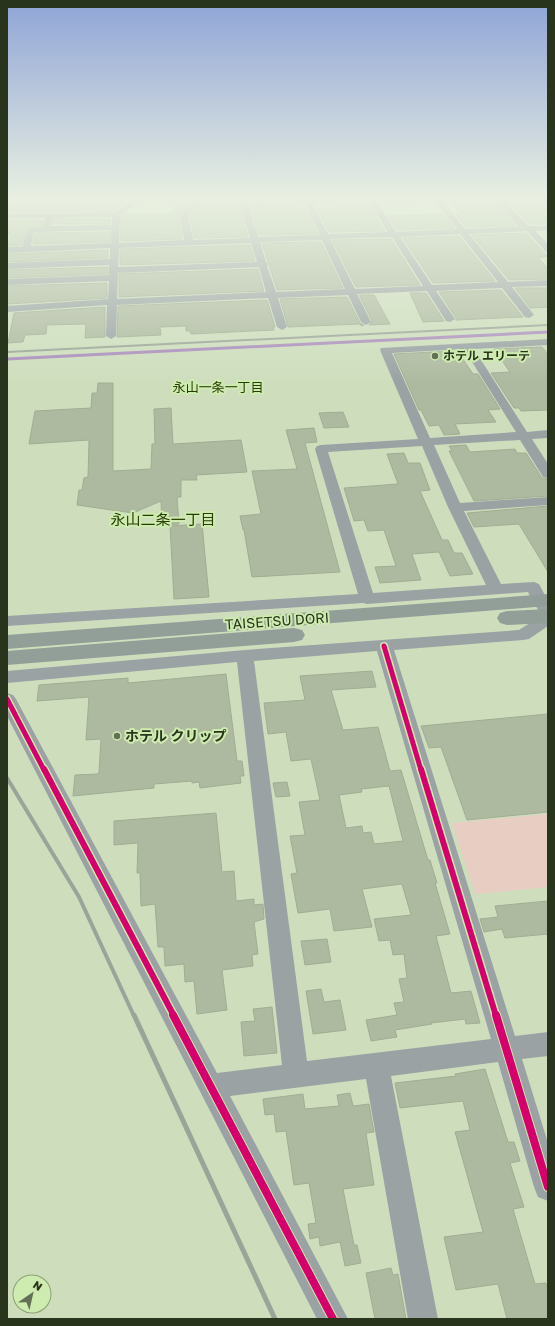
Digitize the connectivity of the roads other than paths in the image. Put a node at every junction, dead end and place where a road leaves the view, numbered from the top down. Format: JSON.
{"nodes":[{"id":1,"x":114,"y":260,"type":"edge"},
{"id":2,"x":263,"y":260,"type":"edge"},
{"id":3,"x":336,"y":260,"type":"edge"},
{"id":4,"x":410,"y":260,"type":"edge"},
{"id":5,"x":484,"y":260,"type":"edge"},
{"id":6,"x":264,"y":264,"type":"junction"},
{"id":7,"x":7,"y":266,"type":"edge"},
{"id":8,"x":114,"y":270,"type":"junction"},
{"id":9,"x":7,"y":282,"type":"edge"},
{"id":10,"x":548,"y":283,"type":"edge"},
{"id":11,"x":504,"y":285,"type":"junction"},
{"id":12,"x":428,"y":288,"type":"junction"},
{"id":13,"x":352,"y":291,"type":"junction"},
{"id":14,"x":272,"y":295,"type":"junction"},
{"id":15,"x":112,"y":302,"type":"junction"},
{"id":16,"x":7,"y":309,"type":"edge"},
{"id":17,"x":529,"y":315,"type":"dead end"},
{"id":18,"x":450,"y":319,"type":"dead end"},
{"id":19,"x":366,"y":322,"type":"dead end"},
{"id":20,"x":282,"y":327,"type":"dead end"},
{"id":21,"x":111,"y":336,"type":"dead end"},
{"id":22,"x":547,"y":343,"type":"edge"},
{"id":23,"x":467,"y":346,"type":"junction"},
{"id":24,"x":548,"y":434,"type":"edge"},
{"id":25,"x":524,"y":436,"type":"junction"},
{"id":26,"x":426,"y":443,"type":"junction"},
{"id":27,"x":548,"y":474,"type":"edge"},
{"id":28,"x":548,"y":501,"type":"edge"},
{"id":29,"x":455,"y":508,"type":"junction"},
{"id":30,"x":496,"y":589,"type":"junction"},
{"id":31,"x":367,"y":599,"type":"junction"},
{"id":32,"x":546,"y":610,"type":"edge"},
{"id":33,"x":7,"y":621,"type":"edge"},
{"id":34,"x":253,"y":639,"type":"junction"},
{"id":35,"x":7,"y":642,"type":"edge"},
{"id":36,"x":384,"y":646,"type":"junction"},
{"id":37,"x":7,"y":658,"type":"edge"},
{"id":38,"x":7,"y":677,"type":"edge"},
{"id":39,"x":7,"y":699,"type":"edge"},
{"id":40,"x":548,"y":1044,"type":"edge"},
{"id":41,"x":505,"y":1048,"type":"junction"},
{"id":42,"x":376,"y":1065,"type":"junction"},
{"id":43,"x":296,"y":1074,"type":"junction"},
{"id":44,"x":211,"y":1086,"type":"junction"},
{"id":45,"x":548,"y":1187,"type":"edge"},
{"id":46,"x":334,"y":1319,"type":"edge"},
{"id":47,"x":424,"y":1319,"type":"edge"}],
"edges":[{"from":1,"to":8,"type":"street"},
{"from":2,"to":6,"type":"street"},
{"from":3,"to":13,"type":"street"},
{"from":4,"to":12,"type":"street"},
{"from":5,"to":11,"type":"street"},
{"from":6,"to":8,"type":"street"},
{"from":6,"to":14,"type":"street"},
{"from":7,"to":8,"type":"street"},
{"from":8,"to":9,"type":"street"},
{"from":8,"to":15,"type":"street"},
{"from":10,"to":11,"type":"street"},
{"from":11,"to":12,"type":"street"},
{"from":11,"to":17,"type":"street"},
{"from":12,"to":13,"type":"street"},
{"from":12,"to":18,"type":"street"},
{"from":13,"to":14,"type":"street"},
{"from":13,"to":19,"type":"street"},
{"from":14,"to":15,"type":"street"},
{"from":14,"to":20,"type":"street"},
{"from":15,"to":16,"type":"street"},
{"from":15,"to":21,"type":"street"},
{"from":22,"to":23,"type":"street"},
{"from":23,"to":25,"type":"street"},
{"from":23,"to":26,"type":"street"},
{"from":24,"to":25,"type":"street"},
{"from":25,"to":26,"type":"street"},
{"from":25,"to":27,"type":"street"},
{"from":26,"to":29,"type":"street"},
{"from":26,"to":31,"type":"street"},
{"from":28,"to":29,"type":"street"},
{"from":29,"to":30,"type":"street"},
{"from":30,"to":31,"type":"street"},
{"from":30,"to":32,"type":"street"},
{"from":31,"to":33,"type":"street"},
{"from":32,"to":34,"type":"highway","name":"TAISETSU DORI"},
{"from":32,"to":36,"type":"street"},
{"from":34,"to":35,"type":"highway","name":"TAISETSU DORI"},
{"from":34,"to":36,"type":"street"},
{"from":34,"to":37,"type":"highway","name":"TAISETSU DORI"},
{"from":34,"to":38,"type":"street"},
{"from":34,"to":43,"type":"street"},
{"from":36,"to":41,"type":"street"},
{"from":39,"to":44,"type":"street"},
{"from":40,"to":41,"type":"street"},
{"from":41,"to":42,"type":"street"},
{"from":41,"to":45,"type":"street"},
{"from":42,"to":43,"type":"street"},
{"from":42,"to":47,"type":"street"},
{"from":43,"to":44,"type":"street"},
{"from":44,"to":46,"type":"street"}]}
